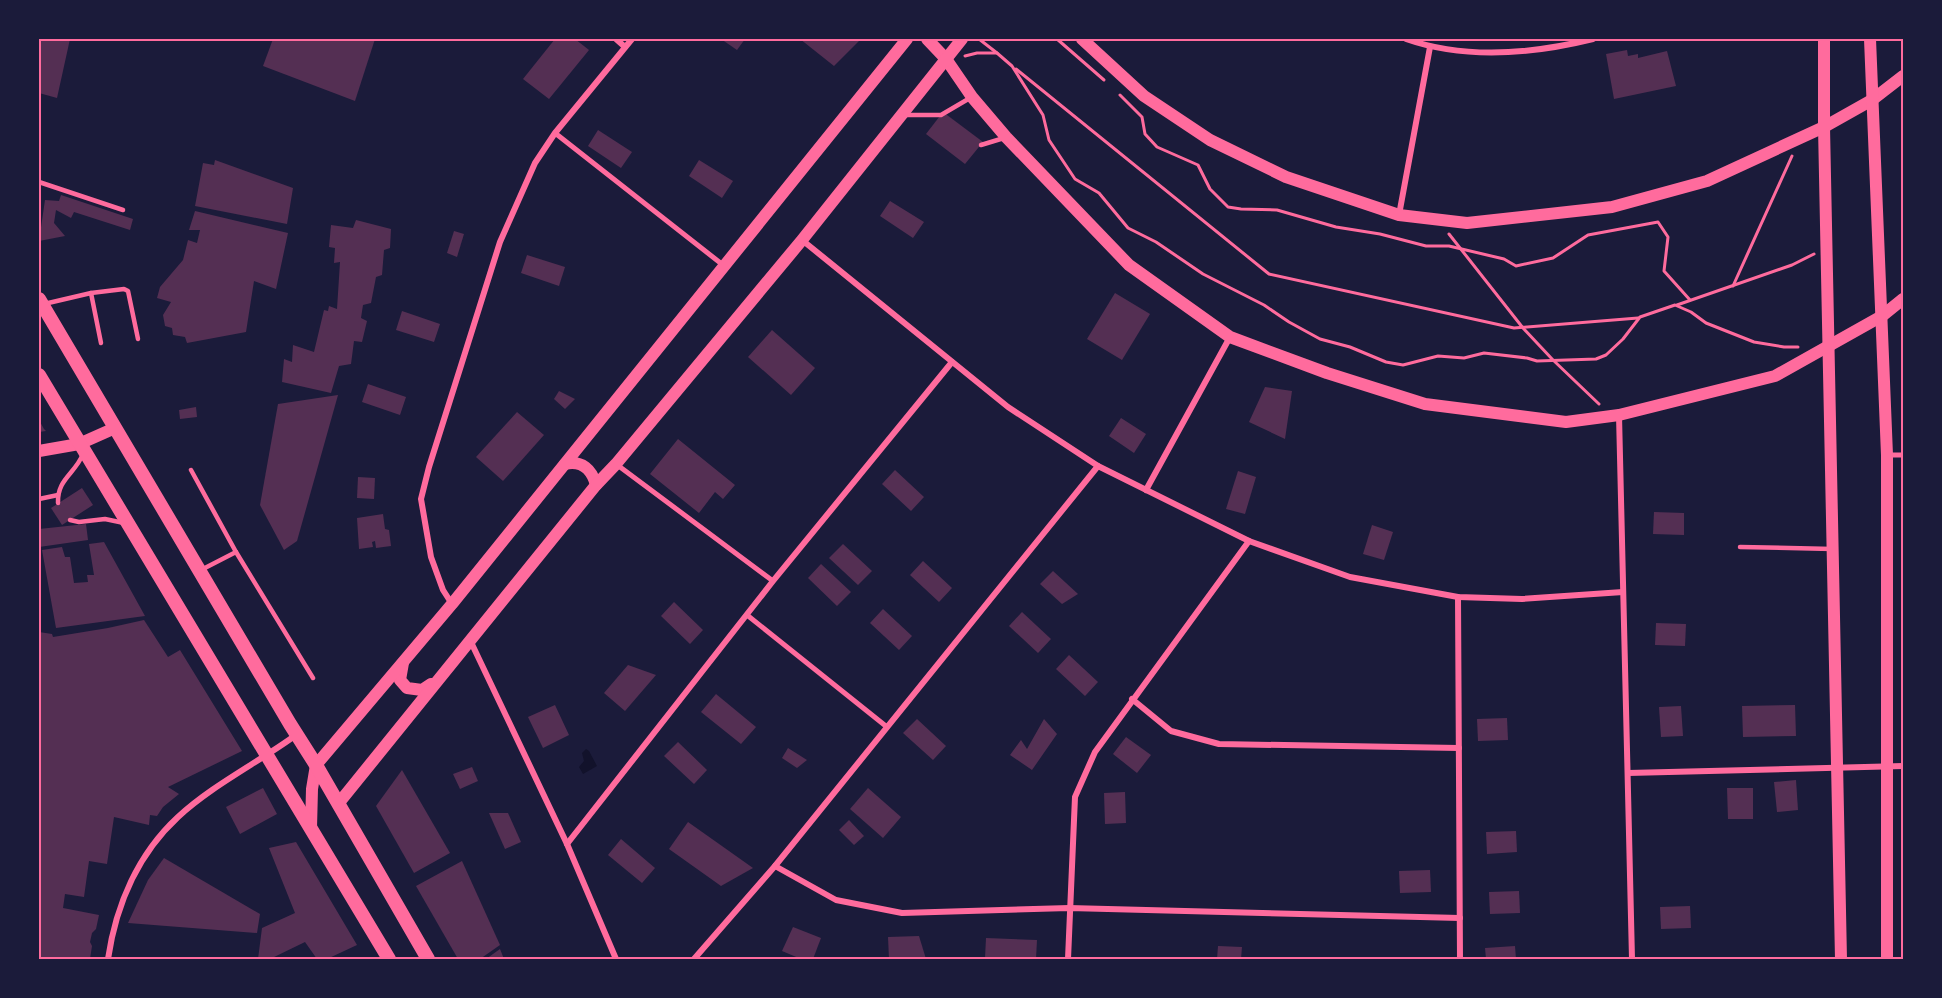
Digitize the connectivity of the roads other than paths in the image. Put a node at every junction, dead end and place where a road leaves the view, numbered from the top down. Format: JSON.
{"nodes":[{"id":1,"x":616,"y":39,"type":"edge"},
{"id":2,"x":632,"y":39,"type":"edge"},
{"id":3,"x":907,"y":39,"type":"edge"},
{"id":4,"x":927,"y":39,"type":"edge"},
{"id":5,"x":962,"y":39,"type":"edge"},
{"id":6,"x":1082,"y":39,"type":"edge"},
{"id":7,"x":1406,"y":39,"type":"edge"},
{"id":8,"x":1593,"y":39,"type":"edge"},
{"id":9,"x":1824,"y":39,"type":"edge"},
{"id":10,"x":1870,"y":39,"type":"edge"},
{"id":11,"x":625,"y":47,"type":"junction"},
{"id":12,"x":1430,"y":47,"type":"junction"},
{"id":13,"x":946,"y":59,"type":"junction"},
{"id":14,"x":1903,"y":76,"type":"edge"},
{"id":15,"x":972,"y":97,"type":"junction"},
{"id":16,"x":1872,"y":100,"type":"junction"},
{"id":17,"x":902,"y":115,"type":"junction"},
{"id":18,"x":1824,"y":127,"type":"junction"},
{"id":19,"x":555,"y":133,"type":"junction"},
{"id":20,"x":1006,"y":137,"type":"junction"},
{"id":21,"x":981,"y":145,"type":"dead end"},
{"id":22,"x":39,"y":182,"type":"edge"},
{"id":23,"x":123,"y":210,"type":"dead end"},
{"id":24,"x":1398,"y":215,"type":"junction"},
{"id":25,"x":802,"y":240,"type":"junction"},
{"id":26,"x":725,"y":266,"type":"junction"},
{"id":27,"x":91,"y":293,"type":"junction"},
{"id":28,"x":1903,"y":298,"type":"edge"},
{"id":29,"x":41,"y":302,"type":"edge"},
{"id":30,"x":1882,"y":316,"type":"junction"},
{"id":31,"x":1230,"y":337,"type":"junction"},
{"id":32,"x":138,"y":339,"type":"dead end"},
{"id":33,"x":101,"y":343,"type":"dead end"},
{"id":34,"x":1828,"y":348,"type":"junction"},
{"id":35,"x":952,"y":362,"type":"junction"},
{"id":36,"x":39,"y":375,"type":"edge"},
{"id":37,"x":1615,"y":415,"type":"junction"},
{"id":38,"x":115,"y":428,"type":"junction"},
{"id":39,"x":81,"y":447,"type":"junction"},
{"id":40,"x":39,"y":451,"type":"edge"},
{"id":41,"x":1887,"y":455,"type":"junction"},
{"id":42,"x":1903,"y":455,"type":"edge"},
{"id":43,"x":565,"y":464,"type":"junction"},
{"id":44,"x":616,"y":464,"type":"junction"},
{"id":45,"x":1098,"y":466,"type":"junction"},
{"id":46,"x":191,"y":470,"type":"dead end"},
{"id":47,"x":596,"y":485,"type":"junction"},
{"id":48,"x":1146,"y":490,"type":"junction"},
{"id":49,"x":58,"y":495,"type":"junction"},
{"id":50,"x":39,"y":499,"type":"edge"},
{"id":51,"x":58,"y":503,"type":"dead end"},
{"id":52,"x":70,"y":520,"type":"dead end"},
{"id":53,"x":127,"y":523,"type":"junction"},
{"id":54,"x":1249,"y":541,"type":"junction"},
{"id":55,"x":1740,"y":547,"type":"dead end"},
{"id":56,"x":1833,"y":549,"type":"junction"},
{"id":57,"x":236,"y":552,"type":"junction"},
{"id":58,"x":201,"y":570,"type":"junction"},
{"id":59,"x":773,"y":581,"type":"junction"},
{"id":60,"x":1623,"y":592,"type":"junction"},
{"id":61,"x":1458,"y":597,"type":"junction"},
{"id":62,"x":452,"y":604,"type":"junction"},
{"id":63,"x":747,"y":615,"type":"junction"},
{"id":64,"x":470,"y":639,"type":"junction"},
{"id":65,"x":404,"y":662,"type":"junction"},
{"id":66,"x":313,"y":678,"type":"dead end"},
{"id":67,"x":438,"y":680,"type":"junction"},
{"id":68,"x":1132,"y":699,"type":"junction"},
{"id":69,"x":887,"y":727,"type":"junction"},
{"id":70,"x":297,"y":735,"type":"junction"},
{"id":71,"x":1459,"y":748,"type":"junction"},
{"id":72,"x":267,"y":756,"type":"junction"},
{"id":73,"x":316,"y":765,"type":"junction"},
{"id":74,"x":1887,"y":766,"type":"junction"},
{"id":75,"x":1903,"y":766,"type":"edge"},
{"id":76,"x":1837,"y":768,"type":"junction"},
{"id":77,"x":1628,"y":773,"type":"junction"},
{"id":78,"x":338,"y":804,"type":"junction"},
{"id":79,"x":311,"y":828,"type":"junction"},
{"id":80,"x":567,"y":844,"type":"junction"},
{"id":81,"x":775,"y":866,"type":"junction"},
{"id":82,"x":1069,"y":908,"type":"junction"},
{"id":83,"x":1460,"y":918,"type":"junction"},
{"id":84,"x":108,"y":959,"type":"edge"},
{"id":85,"x":389,"y":959,"type":"edge"},
{"id":86,"x":428,"y":959,"type":"edge"},
{"id":87,"x":616,"y":959,"type":"edge"},
{"id":88,"x":694,"y":959,"type":"edge"},
{"id":89,"x":1068,"y":959,"type":"edge"},
{"id":90,"x":1460,"y":959,"type":"edge"},
{"id":91,"x":1632,"y":959,"type":"edge"},
{"id":92,"x":1841,"y":959,"type":"edge"},
{"id":93,"x":1887,"y":959,"type":"edge"}],
"edges":[{"from":1,"to":11,"type":"street"},
{"from":2,"to":11,"type":"street"},
{"from":3,"to":26,"type":"main road"},
{"from":4,"to":13,"type":"main road"},
{"from":5,"to":13,"type":"main road"},
{"from":6,"to":24,"type":"main road"},
{"from":7,"to":12,"type":"street"},
{"from":8,"to":12,"type":"street"},
{"from":9,"to":18,"type":"main road"},
{"from":10,"to":16,"type":"main road"},
{"from":11,"to":19,"type":"street"},
{"from":12,"to":24,"type":"street"},
{"from":13,"to":15,"type":"main road"},
{"from":13,"to":17,"type":"main road"},
{"from":14,"to":16,"type":"main road"},
{"from":15,"to":17,"type":"lane"},
{"from":15,"to":20,"type":"main road"},
{"from":16,"to":18,"type":"main road"},
{"from":16,"to":30,"type":"main road"},
{"from":17,"to":25,"type":"main road"},
{"from":18,"to":24,"type":"main road"},
{"from":18,"to":34,"type":"main road"},
{"from":19,"to":26,"type":"street"},
{"from":19,"to":62,"type":"street"},
{"from":20,"to":21,"type":"lane"},
{"from":20,"to":31,"type":"main road"},
{"from":22,"to":23,"type":"lane"},
{"from":25,"to":35,"type":"street"},
{"from":25,"to":44,"type":"main road"},
{"from":26,"to":43,"type":"main road"},
{"from":27,"to":29,"type":"lane"},
{"from":27,"to":32,"type":"lane"},
{"from":27,"to":33,"type":"lane"},
{"from":28,"to":30,"type":"main road"},
{"from":29,"to":38,"type":"main road"},
{"from":30,"to":34,"type":"main road"},
{"from":30,"to":41,"type":"main road"},
{"from":31,"to":37,"type":"main road"},
{"from":31,"to":48,"type":"street"},
{"from":34,"to":37,"type":"main road"},
{"from":34,"to":56,"type":"main road"},
{"from":35,"to":45,"type":"street"},
{"from":35,"to":59,"type":"street"},
{"from":36,"to":39,"type":"main road"},
{"from":37,"to":60,"type":"street"},
{"from":38,"to":39,"type":"main road"},
{"from":38,"to":58,"type":"main road"},
{"from":39,"to":40,"type":"main road"},
{"from":39,"to":49,"type":"lane"},
{"from":39,"to":53,"type":"main road"},
{"from":41,"to":42,"type":"street"},
{"from":41,"to":74,"type":"main road"},
{"from":43,"to":47,"type":"main road"},
{"from":43,"to":62,"type":"main road"},
{"from":44,"to":47,"type":"main road"},
{"from":44,"to":59,"type":"street"},
{"from":45,"to":48,"type":"street"},
{"from":45,"to":69,"type":"street"},
{"from":46,"to":57,"type":"lane"},
{"from":47,"to":64,"type":"main road"},
{"from":48,"to":54,"type":"street"},
{"from":49,"to":50,"type":"lane"},
{"from":49,"to":51,"type":"lane"},
{"from":52,"to":53,"type":"lane"},
{"from":53,"to":72,"type":"main road"},
{"from":54,"to":61,"type":"street"},
{"from":54,"to":68,"type":"street"},
{"from":55,"to":56,"type":"lane"},
{"from":56,"to":76,"type":"main road"},
{"from":57,"to":58,"type":"lane"},
{"from":57,"to":66,"type":"lane"},
{"from":58,"to":70,"type":"main road"},
{"from":59,"to":63,"type":"street"},
{"from":60,"to":61,"type":"street"},
{"from":60,"to":77,"type":"street"},
{"from":61,"to":71,"type":"street"},
{"from":62,"to":65,"type":"main road"},
{"from":63,"to":69,"type":"street"},
{"from":63,"to":80,"type":"street"},
{"from":64,"to":67,"type":"main road"},
{"from":64,"to":80,"type":"street"},
{"from":65,"to":67,"type":"main road"},
{"from":65,"to":73,"type":"main road"},
{"from":67,"to":78,"type":"main road"},
{"from":68,"to":71,"type":"street"},
{"from":68,"to":82,"type":"street"},
{"from":69,"to":81,"type":"street"},
{"from":70,"to":72,"type":"street"},
{"from":70,"to":73,"type":"main road"},
{"from":71,"to":83,"type":"street"},
{"from":72,"to":79,"type":"main road"},
{"from":72,"to":84,"type":"street"},
{"from":73,"to":78,"type":"main road"},
{"from":73,"to":79,"type":"main road"},
{"from":74,"to":75,"type":"street"},
{"from":74,"to":76,"type":"street"},
{"from":74,"to":93,"type":"main road"},
{"from":76,"to":77,"type":"street"},
{"from":76,"to":92,"type":"main road"},
{"from":77,"to":91,"type":"street"},
{"from":78,"to":86,"type":"main road"},
{"from":79,"to":85,"type":"main road"},
{"from":80,"to":87,"type":"street"},
{"from":81,"to":82,"type":"street"},
{"from":81,"to":88,"type":"street"},
{"from":82,"to":83,"type":"street"},
{"from":82,"to":89,"type":"street"},
{"from":83,"to":90,"type":"street"}]}
